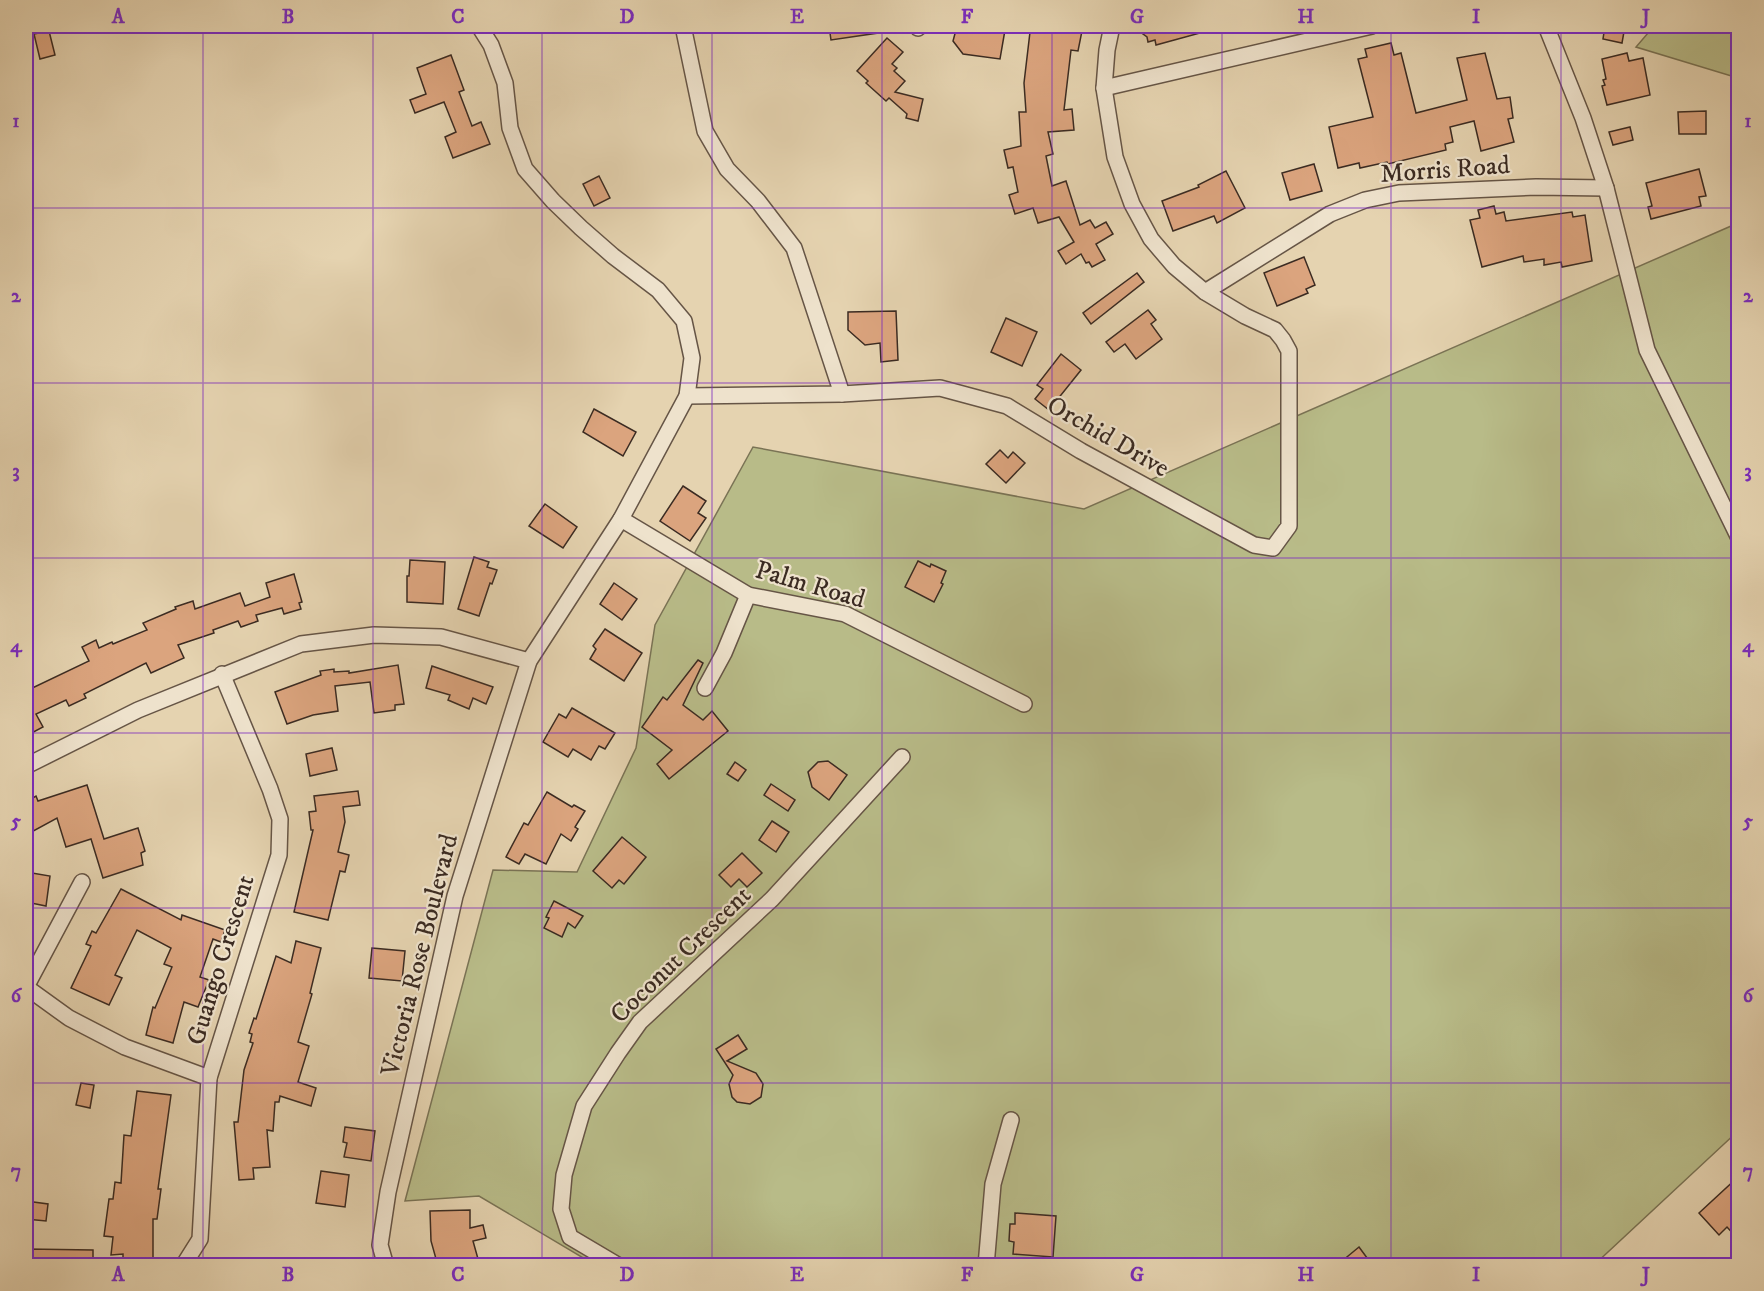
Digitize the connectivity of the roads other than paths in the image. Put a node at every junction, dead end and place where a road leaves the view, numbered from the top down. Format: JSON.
{"nodes":[{"id":1,"x":479,"y":26,"type":"edge"},
{"id":2,"x":683,"y":26,"type":"edge"},
{"id":3,"x":1112,"y":26,"type":"edge"},
{"id":4,"x":1372,"y":26,"type":"edge"},
{"id":5,"x":1546,"y":26,"type":"edge"},
{"id":6,"x":1104,"y":88,"type":"junction"},
{"id":7,"x":1606,"y":188,"type":"junction"},
{"id":8,"x":1205,"y":292,"type":"junction"},
{"id":9,"x":842,"y":394,"type":"junction"},
{"id":10,"x":687,"y":396,"type":"junction"},
{"id":11,"x":621,"y":519,"type":"junction"},
{"id":12,"x":1738,"y":536,"type":"edge"},
{"id":13,"x":748,"y":595,"type":"junction"},
{"id":14,"x":529,"y":661,"type":"junction"},
{"id":15,"x":222,"y":674,"type":"junction"},
{"id":16,"x":705,"y":688,"type":"dead end"},
{"id":17,"x":1024,"y":704,"type":"dead end"},
{"id":18,"x":902,"y":757,"type":"dead end"},
{"id":19,"x":26,"y":766,"type":"edge"},
{"id":20,"x":82,"y":882,"type":"dead end"},
{"id":21,"x":26,"y":987,"type":"edge"},
{"id":22,"x":209,"y":1078,"type":"junction"},
{"id":23,"x":1011,"y":1120,"type":"dead end"},
{"id":24,"x":183,"y":1266,"type":"edge"},
{"id":25,"x":386,"y":1266,"type":"edge"},
{"id":26,"x":619,"y":1266,"type":"edge"},
{"id":27,"x":986,"y":1266,"type":"edge"}],
"edges":[{"from":1,"to":10,"type":"street"},
{"from":2,"to":9,"type":"street"},
{"from":3,"to":6,"type":"street"},
{"from":4,"to":6,"type":"street"},
{"from":5,"to":7,"type":"street"},
{"from":6,"to":8,"type":"street"},
{"from":7,"to":8,"type":"street","name":"Morris Road"},
{"from":7,"to":12,"type":"street"},
{"from":8,"to":9,"type":"street","name":"Orchid Drive"},
{"from":9,"to":10,"type":"street","name":"Orchid Drive"},
{"from":10,"to":11,"type":"street","name":"Victoria Rose Boulevard"},
{"from":11,"to":13,"type":"street","name":"Palm Road"},
{"from":11,"to":14,"type":"street","name":"Victoria Rose Boulevard"},
{"from":13,"to":16,"type":"street"},
{"from":13,"to":17,"type":"street","name":"Palm Road"},
{"from":14,"to":15,"type":"street"},
{"from":14,"to":25,"type":"street","name":"Victoria Rose Boulevard"},
{"from":15,"to":19,"type":"street"},
{"from":15,"to":22,"type":"street","name":"Guango Crescent"},
{"from":18,"to":26,"type":"street","name":"Coconut Crescent"},
{"from":20,"to":21,"type":"street"},
{"from":21,"to":22,"type":"street"},
{"from":22,"to":24,"type":"street","name":"Guango Crescent"},
{"from":23,"to":27,"type":"street"}]}
